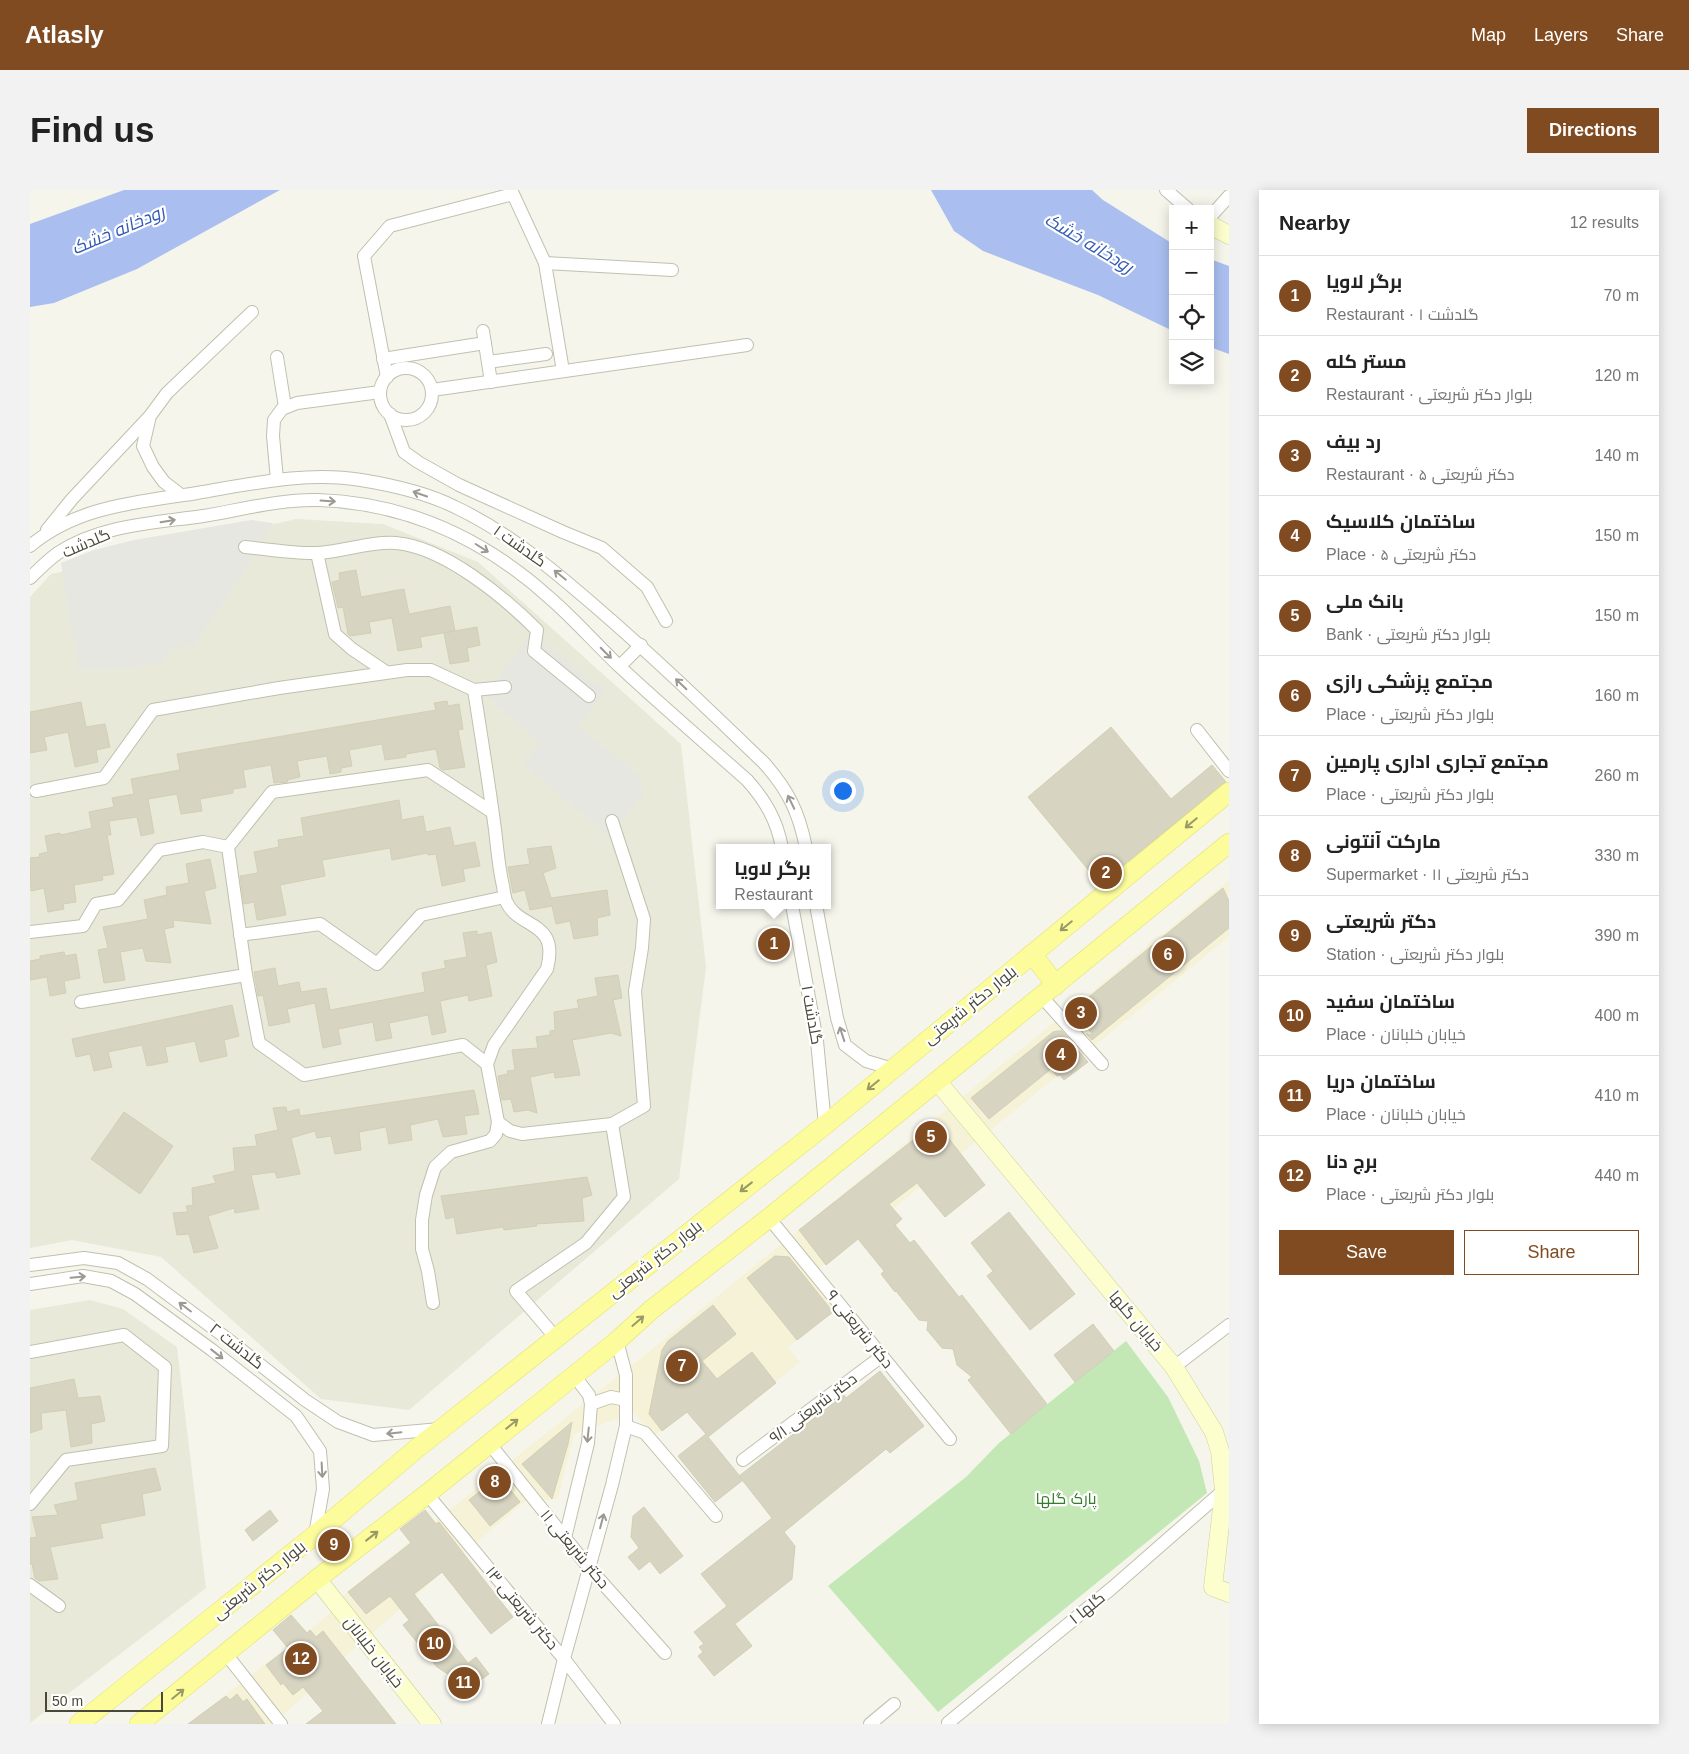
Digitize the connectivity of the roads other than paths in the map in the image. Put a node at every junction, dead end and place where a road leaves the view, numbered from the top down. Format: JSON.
{"nodes":[{"id":1,"x":1166,"y":190,"type":"edge"},
{"id":2,"x":1229,"y":196,"type":"edge"},
{"id":3,"x":1183,"y":205,"type":"edge"},
{"id":4,"x":1214,"y":213,"type":"edge"},
{"id":5,"x":1214,"y":227,"type":"edge"},
{"id":6,"x":1229,"y":235,"type":"edge"},
{"id":7,"x":545,"y":262,"type":"junction"},
{"id":8,"x":672,"y":270,"type":"dead end"},
{"id":9,"x":252,"y":312,"type":"dead end"},
{"id":10,"x":747,"y":345,"type":"dead end"},
{"id":11,"x":546,"y":354,"type":"dead end"},
{"id":12,"x":277,"y":357,"type":"dead end"},
{"id":13,"x":383,"y":359,"type":"junction"},
{"id":14,"x":488,"y":362,"type":"junction"},
{"id":15,"x":563,"y":371,"type":"junction"},
{"id":16,"x":387,"y":377,"type":"junction"},
{"id":17,"x":492,"y":382,"type":"junction"},
{"id":18,"x":432,"y":390,"type":"junction"},
{"id":19,"x":380,"y":392,"type":"junction"},
{"id":20,"x":285,"y":408,"type":"junction"},
{"id":21,"x":152,"y":413,"type":"junction"},
{"id":22,"x":390,"y":414,"type":"junction"},
{"id":23,"x":277,"y":480,"type":"junction"},
{"id":24,"x":181,"y":496,"type":"junction"},
{"id":25,"x":114,"y":506,"type":"joint"},
{"id":26,"x":119,"y":529,"type":"joint"},
{"id":27,"x":45,"y":534,"type":"junction"},
{"id":28,"x":30,"y":546,"type":"edge"},
{"id":29,"x":245,"y":547,"type":"dead end"},
{"id":30,"x":317,"y":553,"type":"junction"},
{"id":31,"x":30,"y":578,"type":"edge"},
{"id":32,"x":666,"y":621,"type":"dead end"},
{"id":33,"x":641,"y":645,"type":"junction"},
{"id":34,"x":620,"y":666,"type":"junction"},
{"id":35,"x":386,"y":672,"type":"junction"},
{"id":36,"x":505,"y":687,"type":"dead end"},
{"id":37,"x":474,"y":690,"type":"junction"},
{"id":38,"x":589,"y":696,"type":"dead end"},
{"id":39,"x":1198,"y":730,"type":"dead end"},
{"id":40,"x":1229,"y":771,"type":"edge"},
{"id":41,"x":36,"y":791,"type":"dead end"},
{"id":42,"x":1229,"y":792,"type":"edge"},
{"id":43,"x":492,"y":812,"type":"junction"},
{"id":44,"x":612,"y":821,"type":"dead end"},
{"id":45,"x":1229,"y":843,"type":"edge"},
{"id":46,"x":781,"y":844,"type":"edge"},
{"id":47,"x":805,"y":844,"type":"edge"},
{"id":48,"x":228,"y":847,"type":"junction"},
{"id":49,"x":505,"y":897,"type":"junction"},
{"id":50,"x":793,"y":909,"type":"edge"},
{"id":51,"x":817,"y":909,"type":"edge"},
{"id":52,"x":30,"y":932,"type":"edge"},
{"id":53,"x":240,"y":935,"type":"junction"},
{"id":54,"x":822,"y":937,"type":"junction"},
{"id":55,"x":799,"y":942,"type":"junction"},
{"id":56,"x":1032,"y":954,"type":"junction"},
{"id":57,"x":246,"y":975,"type":"junction"},
{"id":58,"x":1056,"y":985,"type":"junction"},
{"id":59,"x":1042,"y":996,"type":"junction"},
{"id":60,"x":81,"y":1002,"type":"dead end"},
{"id":61,"x":486,"y":1064,"type":"junction"},
{"id":62,"x":1102,"y":1064,"type":"dead end"},
{"id":63,"x":893,"y":1069,"type":"junction"},
{"id":64,"x":938,"y":1082,"type":"junction"},
{"id":65,"x":498,"y":1122,"type":"junction"},
{"id":66,"x":612,"y":1124,"type":"junction"},
{"id":67,"x":824,"y":1125,"type":"junction"},
{"id":68,"x":769,"y":1218,"type":"junction"},
{"id":69,"x":30,"y":1265,"type":"edge"},
{"id":70,"x":30,"y":1284,"type":"edge"},
{"id":71,"x":433,"y":1303,"type":"dead end"},
{"id":72,"x":1229,"y":1325,"type":"edge"},
{"id":73,"x":556,"y":1338,"type":"junction"},
{"id":74,"x":617,"y":1340,"type":"junction"},
{"id":75,"x":30,"y":1352,"type":"edge"},
{"id":76,"x":882,"y":1356,"type":"junction"},
{"id":77,"x":1174,"y":1367,"type":"junction"},
{"id":78,"x":573,"y":1374,"type":"junction"},
{"id":79,"x":626,"y":1400,"type":"junction"},
{"id":80,"x":591,"y":1404,"type":"junction"},
{"id":81,"x":626,"y":1426,"type":"junction"},
{"id":82,"x":442,"y":1428,"type":"junction"},
{"id":83,"x":950,"y":1439,"type":"dead end"},
{"id":84,"x":489,"y":1443,"type":"junction"},
{"id":85,"x":1224,"y":1452,"type":"edge"},
{"id":86,"x":743,"y":1460,"type":"dead end"},
{"id":87,"x":1224,"y":1490,"type":"junction"},
{"id":88,"x":427,"y":1494,"type":"junction"},
{"id":89,"x":30,"y":1504,"type":"edge"},
{"id":90,"x":716,"y":1516,"type":"dead end"},
{"id":91,"x":315,"y":1535,"type":"junction"},
{"id":92,"x":565,"y":1538,"type":"junction"},
{"id":93,"x":590,"y":1568,"type":"junction"},
{"id":94,"x":317,"y":1579,"type":"junction"},
{"id":95,"x":30,"y":1585,"type":"edge"},
{"id":96,"x":1229,"y":1593,"type":"edge"},
{"id":97,"x":59,"y":1606,"type":"dead end"},
{"id":98,"x":665,"y":1653,"type":"dead end"},
{"id":99,"x":226,"y":1654,"type":"junction"},
{"id":100,"x":564,"y":1659,"type":"junction"},
{"id":101,"x":894,"y":1704,"type":"dead end"},
{"id":102,"x":142,"y":1723,"type":"edge"},
{"id":103,"x":948,"y":1723,"type":"edge"},
{"id":104,"x":79,"y":1724,"type":"edge"},
{"id":105,"x":281,"y":1724,"type":"edge"},
{"id":106,"x":432,"y":1724,"type":"edge"},
{"id":107,"x":548,"y":1724,"type":"edge"},
{"id":108,"x":614,"y":1724,"type":"edge"},
{"id":109,"x":870,"y":1724,"type":"edge"}],
"edges":[{"from":1,"to":3,"type":"street"},
{"from":2,"to":4,"type":"street"},
{"from":5,"to":6,"type":"street"},
{"from":7,"to":8,"type":"street"},
{"from":7,"to":13,"type":"street"},
{"from":7,"to":15,"type":"street"},
{"from":9,"to":21,"type":"street"},
{"from":10,"to":15,"type":"street"},
{"from":11,"to":14,"type":"street"},
{"from":12,"to":20,"type":"street"},
{"from":13,"to":14,"type":"street"},
{"from":13,"to":16,"type":"street"},
{"from":14,"to":17,"type":"street"},
{"from":15,"to":17,"type":"street"},
{"from":16,"to":18,"type":"street"},
{"from":16,"to":19,"type":"street"},
{"from":17,"to":18,"type":"street"},
{"from":18,"to":22,"type":"street"},
{"from":19,"to":20,"type":"street"},
{"from":19,"to":22,"type":"street"},
{"from":20,"to":23,"type":"street"},
{"from":21,"to":24,"type":"street"},
{"from":21,"to":27,"type":"street"},
{"from":22,"to":32,"type":"street"},
{"from":23,"to":24,"type":"street","name":"گلدشت ۱"},
{"from":33,"to":23,"type":"street","name":"گلدشت ۱","one_way":true},
{"from":24,"to":25,"type":"street","name":"گلدشت ۱"},
{"from":25,"to":27,"type":"street","name":"گلدشت"},
{"from":26,"to":31,"type":"street","name":"گلدشت"},
{"from":26,"to":34,"type":"street","name":"گلدشت ۱","one_way":true},
{"from":27,"to":28,"type":"street","name":"گلدشت"},
{"from":29,"to":30,"type":"street"},
{"from":30,"to":35,"type":"street"},
{"from":30,"to":38,"type":"street"},
{"from":33,"to":34,"type":"street"},
{"from":47,"to":33,"type":"street","name":"گلدشت ۱","one_way":true},
{"from":34,"to":46,"type":"street","name":"گلدشت ۱"},
{"from":35,"to":37,"type":"street"},
{"from":35,"to":41,"type":"street"},
{"from":36,"to":37,"type":"street"},
{"from":37,"to":43,"type":"street"},
{"from":39,"to":40,"type":"street"},
{"from":42,"to":56,"type":"main road","name":"بلوار دکتر شریعتی","one_way":true},
{"from":43,"to":48,"type":"street"},
{"from":43,"to":49,"type":"street"},
{"from":44,"to":66,"type":"street"},
{"from":45,"to":58,"type":"main road"},
{"from":48,"to":52,"type":"street"},
{"from":48,"to":53,"type":"street"},
{"from":49,"to":53,"type":"street"},
{"from":49,"to":61,"type":"street"},
{"from":50,"to":55,"type":"street","name":"گلدشت ۱"},
{"from":51,"to":54,"type":"street","name":"گلدشت ۱"},
{"from":53,"to":57,"type":"street"},
{"from":54,"to":55,"type":"street"},
{"from":63,"to":54,"type":"street","name":"گلدشت ۱","one_way":true},
{"from":55,"to":67,"type":"street","name":"گلدشت ۱"},
{"from":56,"to":58,"type":"main road"},
{"from":56,"to":63,"type":"main road","name":"بلوار دکتر شریعتی"},
{"from":57,"to":60,"type":"street"},
{"from":57,"to":61,"type":"street"},
{"from":58,"to":59,"type":"main road"},
{"from":59,"to":62,"type":"street"},
{"from":59,"to":64,"type":"main road"},
{"from":61,"to":65,"type":"street"},
{"from":63,"to":67,"type":"main road","name":"بلوار دکتر شریعتی","one_way":true},
{"from":64,"to":68,"type":"main road"},
{"from":64,"to":77,"type":"street","name":"خیابان گلها"},
{"from":65,"to":66,"type":"street"},
{"from":65,"to":71,"type":"street"},
{"from":66,"to":73,"type":"street"},
{"from":67,"to":73,"type":"main road","name":"بلوار دکتر شریعتی","one_way":true},
{"from":74,"to":68,"type":"main road","one_way":true},
{"from":68,"to":76,"type":"street","name":"دکتر شریعتی ۹"},
{"from":82,"to":69,"type":"street","name":"گلدشت ۲","one_way":true},
{"from":70,"to":91,"type":"street","name":"گلدشت ۲","one_way":true},
{"from":72,"to":77,"type":"street"},
{"from":73,"to":82,"type":"main road","name":"بلوار دکتر شریعتی"},
{"from":74,"to":78,"type":"main road"},
{"from":74,"to":79,"type":"street"},
{"from":75,"to":89,"type":"street"},
{"from":76,"to":83,"type":"street","name":"دکتر شریعتی ۹"},
{"from":76,"to":86,"type":"street","name":"دکتر شریعتی ۹/۱"},
{"from":77,"to":85,"type":"street","name":"خیابان گلها"},
{"from":78,"to":80,"type":"street"},
{"from":84,"to":78,"type":"main road","one_way":true},
{"from":79,"to":80,"type":"street"},
{"from":79,"to":81,"type":"street"},
{"from":80,"to":92,"type":"street","one_way":true},
{"from":81,"to":90,"type":"street"},
{"from":93,"to":81,"type":"street","one_way":true},
{"from":82,"to":91,"type":"main road","name":"بلوار دکتر شریعتی"},
{"from":84,"to":88,"type":"main road"},
{"from":84,"to":92,"type":"street","name":"۱۱ دکتر شریعتی"},
{"from":85,"to":87,"type":"street","name":"خیابان گلها"},
{"from":87,"to":96,"type":"street","name":"خیابان گلها"},
{"from":87,"to":103,"type":"street","name":"۱ گلها"},
{"from":94,"to":88,"type":"main road","one_way":true},
{"from":88,"to":100,"type":"street","name":"۱۳ دکتر شریعتی"},
{"from":91,"to":104,"type":"main road","name":"بلوار دکتر شریعتی"},
{"from":92,"to":93,"type":"street","name":"۱۱ دکتر شریعتی"},
{"from":93,"to":98,"type":"street","name":"۱۱ دکتر شریعتی"},
{"from":93,"to":100,"type":"street"},
{"from":94,"to":99,"type":"main road"},
{"from":94,"to":106,"type":"street","name":"خیابان خلبانان"},
{"from":95,"to":97,"type":"street"},
{"from":102,"to":99,"type":"main road","one_way":true},
{"from":99,"to":105,"type":"street"},
{"from":100,"to":107,"type":"street"},
{"from":100,"to":108,"type":"street","name":"۱۳ دکتر شریعتی"},
{"from":101,"to":109,"type":"street"}]}
